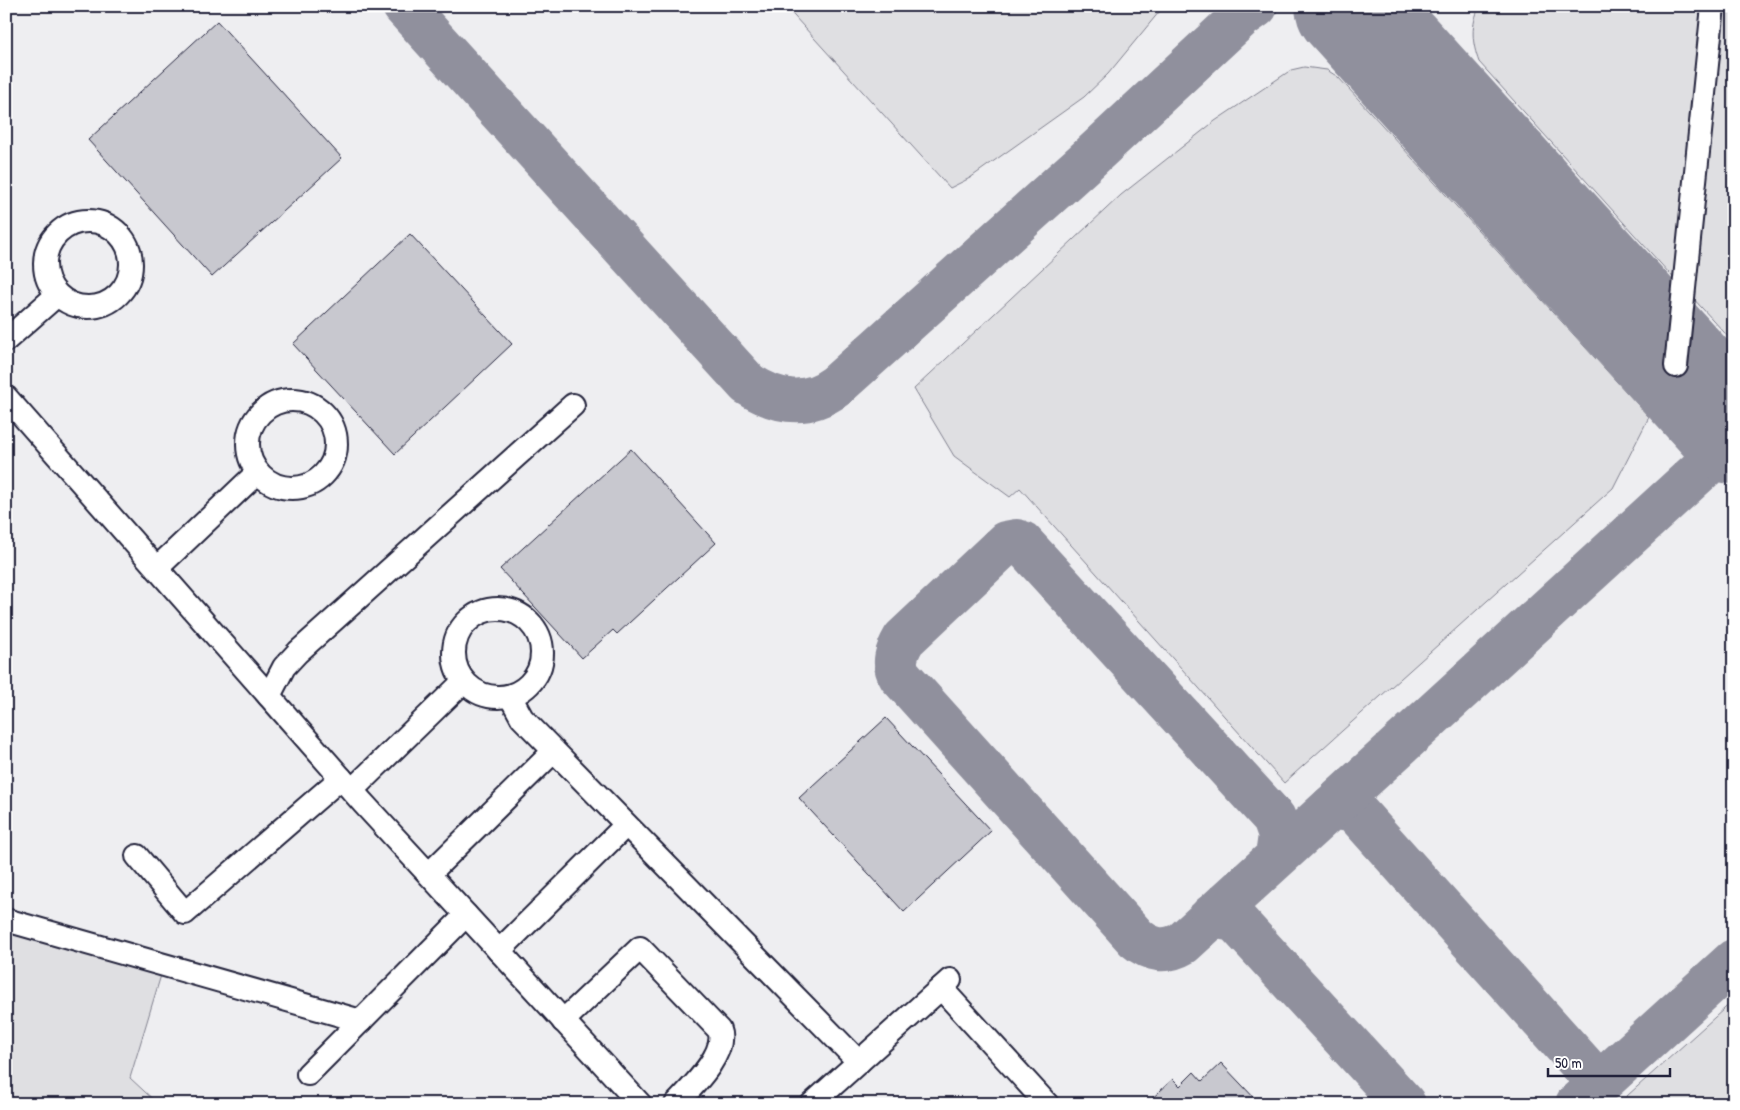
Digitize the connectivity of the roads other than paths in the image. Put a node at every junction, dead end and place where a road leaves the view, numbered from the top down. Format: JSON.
{"nodes":[{"id":1,"x":1713,"y":6,"type":"edge"},
{"id":2,"x":57,"y":294,"type":"dead end"},
{"id":3,"x":6,"y":340,"type":"edge"},
{"id":4,"x":1676,"y":366,"type":"dead end"},
{"id":5,"x":6,"y":397,"type":"edge"},
{"id":6,"x":573,"y":405,"type":"dead end"},
{"id":7,"x":258,"y":472,"type":"dead end"},
{"id":8,"x":157,"y":568,"type":"junction"},
{"id":9,"x":463,"y":682,"type":"junction"},
{"id":10,"x":269,"y":696,"type":"junction"},
{"id":11,"x":510,"y":696,"type":"junction"},
{"id":12,"x":554,"y":750,"type":"junction"},
{"id":13,"x":346,"y":784,"type":"junction"},
{"id":14,"x":626,"y":825,"type":"junction"},
{"id":15,"x":137,"y":856,"type":"dead end"},
{"id":16,"x":429,"y":874,"type":"junction"},
{"id":17,"x":466,"y":915,"type":"junction"},
{"id":18,"x":6,"y":920,"type":"edge"},
{"id":19,"x":499,"y":951,"type":"junction"},
{"id":20,"x":361,"y":1021,"type":"junction"},
{"id":21,"x":564,"y":1021,"type":"junction"},
{"id":22,"x":859,"y":1062,"type":"junction"},
{"id":23,"x":308,"y":1074,"type":"dead end"},
{"id":24,"x":640,"y":1104,"type":"edge"},
{"id":25,"x":676,"y":1104,"type":"edge"},
{"id":26,"x":812,"y":1104,"type":"edge"},
{"id":27,"x":1047,"y":1104,"type":"edge"}],
"edges":[{"from":1,"to":4,"type":"lane"},
{"from":2,"to":3,"type":"lane"},
{"from":5,"to":8,"type":"lane"},
{"from":6,"to":10,"type":"lane"},
{"from":7,"to":8,"type":"lane"},
{"from":8,"to":10,"type":"lane"},
{"from":9,"to":11,"type":"lane"},
{"from":9,"to":11,"type":"lane"},
{"from":9,"to":13,"type":"lane"},
{"from":10,"to":13,"type":"lane"},
{"from":11,"to":12,"type":"lane"},
{"from":12,"to":14,"type":"lane"},
{"from":12,"to":16,"type":"lane"},
{"from":13,"to":15,"type":"lane"},
{"from":13,"to":16,"type":"lane"},
{"from":14,"to":19,"type":"lane"},
{"from":14,"to":22,"type":"lane"},
{"from":16,"to":17,"type":"lane"},
{"from":17,"to":19,"type":"lane"},
{"from":17,"to":20,"type":"lane"},
{"from":18,"to":20,"type":"lane"},
{"from":19,"to":21,"type":"lane"},
{"from":20,"to":23,"type":"lane"},
{"from":21,"to":24,"type":"lane"},
{"from":21,"to":25,"type":"lane"},
{"from":22,"to":26,"type":"lane"},
{"from":22,"to":27,"type":"lane"}]}
